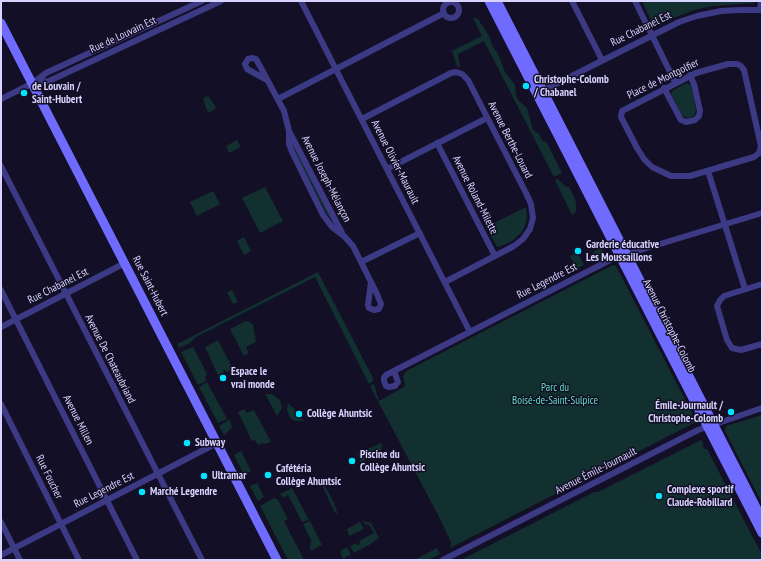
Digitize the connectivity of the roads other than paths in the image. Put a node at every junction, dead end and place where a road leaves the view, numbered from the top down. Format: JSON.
{"nodes":[{"id":1,"x":202,"y":1,"type":"edge"},
{"id":2,"x":221,"y":1,"type":"edge"},
{"id":3,"x":301,"y":1,"type":"edge"},
{"id":4,"x":489,"y":1,"type":"edge"},
{"id":5,"x":497,"y":1,"type":"edge"},
{"id":6,"x":572,"y":1,"type":"edge"},
{"id":7,"x":635,"y":1,"type":"edge"},
{"id":8,"x":761,"y":1,"type":"edge"},
{"id":9,"x":761,"y":10,"type":"edge"},
{"id":10,"x":444,"y":13,"type":"dead end"},
{"id":11,"x":1,"y":23,"type":"edge"},
{"id":12,"x":651,"y":35,"type":"junction"},
{"id":13,"x":602,"y":60,"type":"junction"},
{"id":14,"x":336,"y":69,"type":"junction"},
{"id":15,"x":690,"y":75,"type":"junction"},
{"id":16,"x":267,"y":80,"type":"dead end"},
{"id":17,"x":675,"y":82,"type":"junction"},
{"id":18,"x":33,"y":83,"type":"junction"},
{"id":19,"x":664,"y":88,"type":"junction"},
{"id":20,"x":540,"y":92,"type":"junction"},
{"id":21,"x":1,"y":99,"type":"edge"},
{"id":22,"x":278,"y":99,"type":"junction"},
{"id":23,"x":487,"y":118,"type":"junction"},
{"id":24,"x":362,"y":119,"type":"junction"},
{"id":25,"x":437,"y":143,"type":"junction"},
{"id":26,"x":1,"y":166,"type":"edge"},
{"id":27,"x":387,"y":169,"type":"junction"},
{"id":28,"x":708,"y":171,"type":"junction"},
{"id":29,"x":762,"y":213,"type":"edge"},
{"id":30,"x":725,"y":225,"type":"junction"},
{"id":31,"x":420,"y":233,"type":"junction"},
{"id":32,"x":624,"y":255,"type":"junction"},
{"id":33,"x":495,"y":256,"type":"junction"},
{"id":34,"x":361,"y":262,"type":"junction"},
{"id":35,"x":125,"y":263,"type":"junction"},
{"id":36,"x":371,"y":282,"type":"dead end"},
{"id":37,"x":445,"y":282,"type":"junction"},
{"id":38,"x":762,"y":284,"type":"edge"},
{"id":39,"x":745,"y":289,"type":"junction"},
{"id":40,"x":1,"y":290,"type":"edge"},
{"id":41,"x":66,"y":293,"type":"junction"},
{"id":42,"x":16,"y":319,"type":"junction"},
{"id":43,"x":1,"y":327,"type":"edge"},
{"id":44,"x":470,"y":332,"type":"junction"},
{"id":45,"x":762,"y":344,"type":"edge"},
{"id":46,"x":394,"y":371,"type":"dead end"},
{"id":47,"x":1,"y":404,"type":"edge"},
{"id":48,"x":762,"y":408,"type":"edge"},
{"id":49,"x":710,"y":425,"type":"junction"},
{"id":50,"x":217,"y":443,"type":"junction"},
{"id":51,"x":158,"y":474,"type":"junction"},
{"id":52,"x":106,"y":500,"type":"junction"},
{"id":53,"x":762,"y":519,"type":"edge"},
{"id":54,"x":1,"y":522,"type":"edge"},
{"id":55,"x":61,"y":524,"type":"junction"},
{"id":56,"x":762,"y":533,"type":"edge"},
{"id":57,"x":14,"y":548,"type":"junction"},
{"id":58,"x":1,"y":555,"type":"edge"},
{"id":59,"x":20,"y":560,"type":"edge"},
{"id":60,"x":79,"y":560,"type":"edge"},
{"id":61,"x":137,"y":560,"type":"edge"},
{"id":62,"x":202,"y":560,"type":"edge"},
{"id":63,"x":277,"y":560,"type":"edge"},
{"id":64,"x":443,"y":560,"type":"edge"}],
"edges":[{"from":1,"to":18,"type":"street","name":"Rue de Louvain Est"},
{"from":2,"to":18,"type":"street","name":"Rue de Louvain Est"},
{"from":3,"to":14,"type":"street","name":"Avenue Olivier-Maurault"},
{"from":4,"to":20,"type":"main road","name":"Avenue Christophe-Colomb"},
{"from":5,"to":20,"type":"main road","name":"Avenue Christophe-Colomb"},
{"from":6,"to":13,"type":"street"},
{"from":7,"to":12,"type":"street"},
{"from":8,"to":9,"type":"street"},
{"from":9,"to":12,"type":"street","name":"Rue Chabanel Est"},
{"from":10,"to":14,"type":"street"},
{"from":11,"to":18,"type":"main road","name":"Rue Saint-Hubert"},
{"from":12,"to":13,"type":"street","name":"Rue Chabanel Est"},
{"from":12,"to":17,"type":"street"},
{"from":13,"to":20,"type":"street","name":"Rue Chabanel Est"},
{"from":14,"to":22,"type":"street"},
{"from":14,"to":24,"type":"street","name":"Avenue Olivier-Maurault"},
{"from":15,"to":17,"type":"street","name":"Place de Montgolfier"},
{"from":15,"to":19,"type":"street"},
{"from":15,"to":28,"type":"street","name":"Place de Montgolfier"},
{"from":16,"to":22,"type":"street","name":"Avenue Joseph-Mélançon"},
{"from":17,"to":19,"type":"street","name":"Place de Montgolfier"},
{"from":18,"to":21,"type":"street","name":"Rue de Louvain Est"},
{"from":18,"to":35,"type":"main road","name":"Rue Saint-Hubert"},
{"from":19,"to":28,"type":"street","name":"Place de Montgolfier"},
{"from":20,"to":32,"type":"main road","name":"Avenue Christophe-Colomb"},
{"from":22,"to":34,"type":"street","name":"Avenue Joseph-Mélançon"},
{"from":23,"to":24,"type":"street","name":"Avenue Berthe-Louard"},
{"from":23,"to":25,"type":"street"},
{"from":23,"to":33,"type":"street","name":"Avenue Berthe-Louard"},
{"from":24,"to":27,"type":"street","name":"Avenue Olivier-Maurault"},
{"from":25,"to":27,"type":"street"},
{"from":25,"to":33,"type":"street","name":"Avenue Roland-Milette"},
{"from":26,"to":41,"type":"street","name":"Avenue De Chateaubriand"},
{"from":27,"to":31,"type":"street","name":"Avenue Olivier-Maurault"},
{"from":28,"to":30,"type":"street"},
{"from":29,"to":30,"type":"street","name":"Rue Legendre Est"},
{"from":30,"to":32,"type":"street","name":"Rue Legendre Est"},
{"from":30,"to":39,"type":"street"},
{"from":31,"to":34,"type":"street"},
{"from":31,"to":37,"type":"street","name":"Avenue Olivier-Maurault"},
{"from":32,"to":44,"type":"street","name":"Rue Legendre Est"},
{"from":32,"to":49,"type":"main road","name":"Avenue Christophe-Colomb"},
{"from":33,"to":37,"type":"street","name":"Avenue Berthe-Louard"},
{"from":34,"to":36,"type":"street","name":"Avenue Joseph-Mélançon"},
{"from":35,"to":41,"type":"street","name":"Rue Chabanel Est"},
{"from":35,"to":50,"type":"main road","name":"Rue Saint-Hubert"},
{"from":37,"to":44,"type":"street","name":"Avenue Olivier-Maurault"},
{"from":38,"to":39,"type":"street"},
{"from":39,"to":45,"type":"street"},
{"from":40,"to":42,"type":"street","name":"Avenue Millen"},
{"from":41,"to":42,"type":"street","name":"Rue Chabanel Est"},
{"from":41,"to":51,"type":"street","name":"Avenue De Chateaubriand"},
{"from":42,"to":43,"type":"street","name":"Rue Chabanel Est"},
{"from":42,"to":52,"type":"street","name":"Avenue Millen"},
{"from":44,"to":46,"type":"street","name":"Rue Legendre Est"},
{"from":47,"to":55,"type":"street","name":"Rue Foucher"},
{"from":48,"to":49,"type":"street","name":"Avenue Émile-Journault"},
{"from":49,"to":53,"type":"main road","name":"Avenue Christophe-Colomb"},
{"from":49,"to":56,"type":"main road","name":"Avenue Christophe-Colomb"},
{"from":49,"to":64,"type":"street","name":"Avenue Émile-Journault"},
{"from":50,"to":51,"type":"street","name":"Rue Legendre Est"},
{"from":50,"to":63,"type":"main road","name":"Rue Saint-Hubert"},
{"from":51,"to":52,"type":"street","name":"Rue Legendre Est"},
{"from":51,"to":62,"type":"street","name":"Avenue De Chateaubriand"},
{"from":52,"to":55,"type":"street","name":"Rue Legendre Est"},
{"from":52,"to":61,"type":"street","name":"Avenue Millen"},
{"from":54,"to":57,"type":"street"},
{"from":55,"to":57,"type":"street","name":"Rue Legendre Est"},
{"from":55,"to":60,"type":"street","name":"Rue Foucher"},
{"from":57,"to":58,"type":"street","name":"Rue Legendre Est"},
{"from":57,"to":59,"type":"street"}]}
